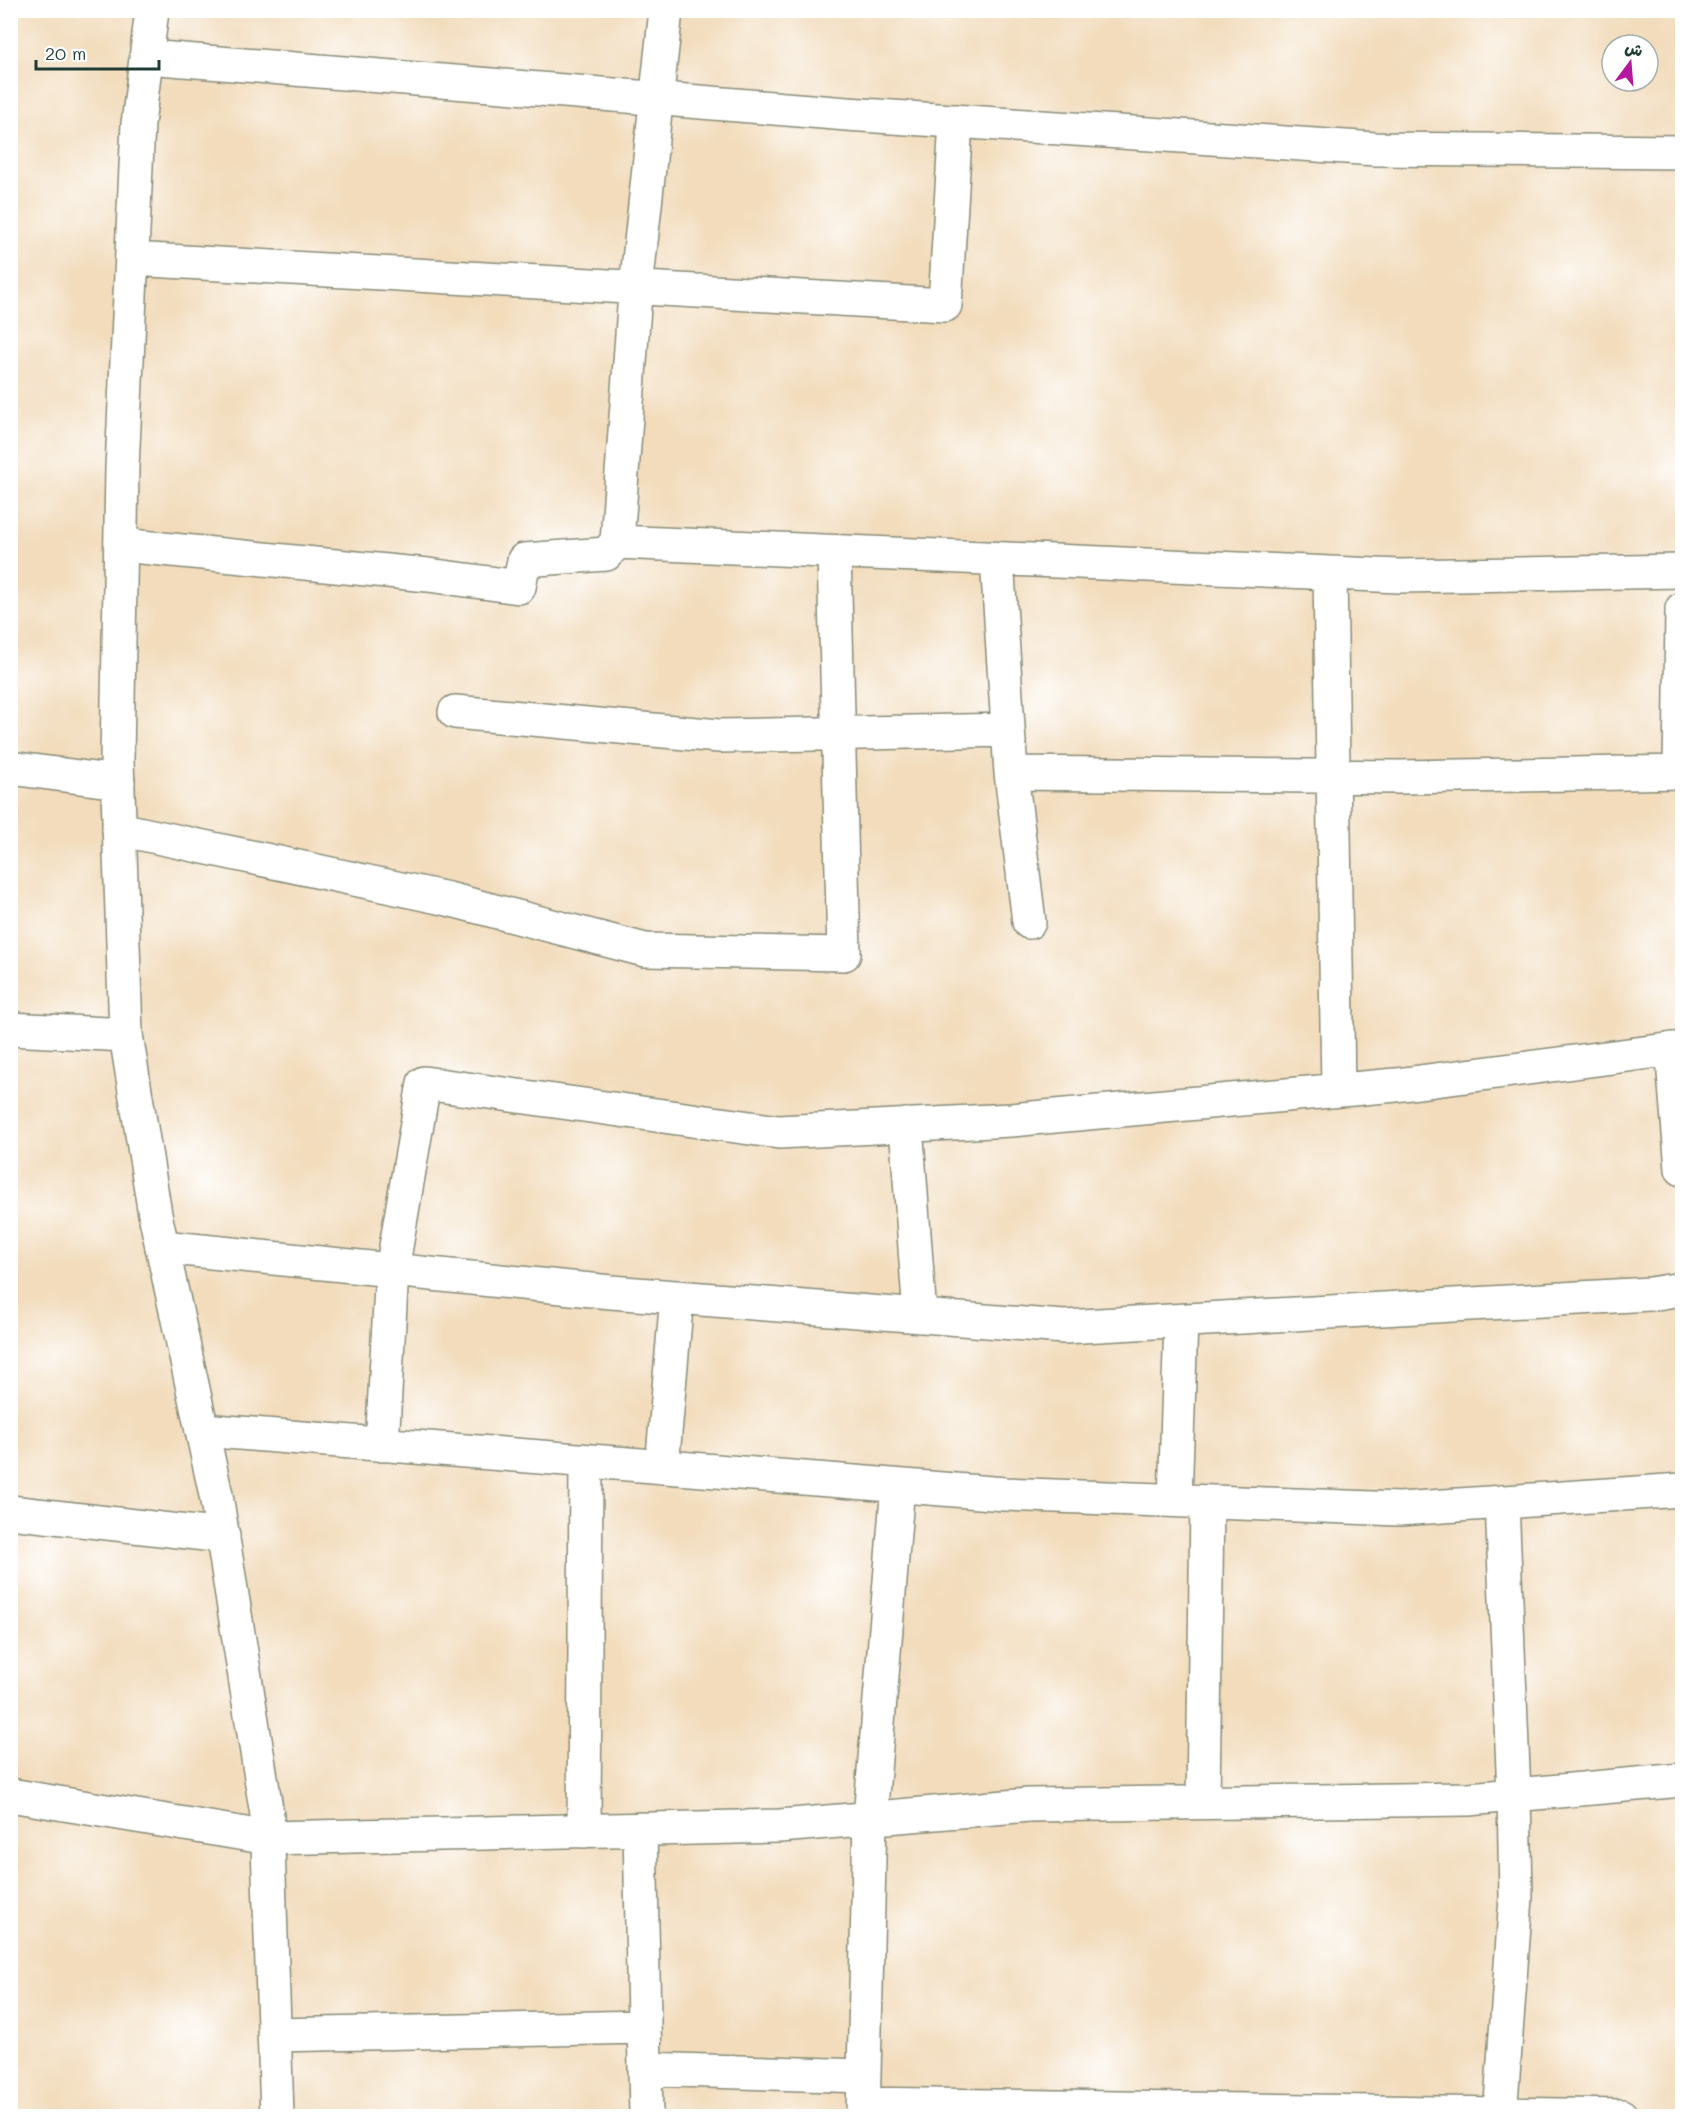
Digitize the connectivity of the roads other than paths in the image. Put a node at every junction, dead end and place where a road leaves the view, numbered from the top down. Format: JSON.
{"nodes":[{"id":1,"x":152,"y":10,"type":"edge"},
{"id":2,"x":666,"y":10,"type":"edge"},
{"id":3,"x":147,"y":57,"type":"junction"},
{"id":4,"x":656,"y":97,"type":"junction"},
{"id":5,"x":956,"y":121,"type":"junction"},
{"id":6,"x":1683,"y":152,"type":"edge"},
{"id":7,"x":132,"y":259,"type":"junction"},
{"id":8,"x":636,"y":288,"type":"junction"},
{"id":9,"x":618,"y":542,"type":"junction"},
{"id":10,"x":121,"y":545,"type":"junction"},
{"id":11,"x":834,"y":552,"type":"junction"},
{"id":12,"x":997,"y":559,"type":"junction"},
{"id":13,"x":1683,"y":571,"type":"edge"},
{"id":14,"x":1330,"y":573,"type":"junction"},
{"id":15,"x":1683,"y":609,"type":"edge"},
{"id":16,"x":455,"y":712,"type":"dead end"},
{"id":17,"x":1008,"y":730,"type":"junction"},
{"id":18,"x":837,"y":733,"type":"junction"},
{"id":19,"x":10,"y":768,"type":"edge"},
{"id":20,"x":1681,"y":772,"type":"edge"},
{"id":21,"x":1011,"y":773,"type":"junction"},
{"id":22,"x":1333,"y":777,"type":"junction"},
{"id":23,"x":118,"y":782,"type":"junction"},
{"id":24,"x":119,"y":829,"type":"junction"},
{"id":25,"x":1029,"y":922,"type":"dead end"},
{"id":26,"x":10,"y":1029,"type":"edge"},
{"id":27,"x":126,"y":1035,"type":"junction"},
{"id":28,"x":1677,"y":1048,"type":"edge"},
{"id":29,"x":1338,"y":1090,"type":"junction"},
{"id":30,"x":906,"y":1125,"type":"junction"},
{"id":31,"x":1683,"y":1169,"type":"edge"},
{"id":32,"x":162,"y":1247,"type":"junction"},
{"id":33,"x":392,"y":1270,"type":"junction"},
{"id":34,"x":1683,"y":1289,"type":"edge"},
{"id":35,"x":677,"y":1297,"type":"junction"},
{"id":36,"x":920,"y":1316,"type":"junction"},
{"id":37,"x":1181,"y":1321,"type":"junction"},
{"id":38,"x":202,"y":1430,"type":"junction"},
{"id":39,"x":382,"y":1445,"type":"junction"},
{"id":40,"x":586,"y":1461,"type":"junction"},
{"id":41,"x":662,"y":1467,"type":"junction"},
{"id":42,"x":898,"y":1486,"type":"junction"},
{"id":43,"x":1683,"y":1490,"type":"edge"},
{"id":44,"x":1175,"y":1500,"type":"junction"},
{"id":45,"x":1208,"y":1502,"type":"junction"},
{"id":46,"x":1502,"y":1502,"type":"junction"},
{"id":47,"x":10,"y":1512,"type":"edge"},
{"id":48,"x":223,"y":1536,"type":"junction"},
{"id":49,"x":1683,"y":1780,"type":"edge"},
{"id":50,"x":10,"y":1795,"type":"edge"},
{"id":51,"x":1514,"y":1795,"type":"junction"},
{"id":52,"x":1203,"y":1803,"type":"junction"},
{"id":53,"x":870,"y":1818,"type":"junction"},
{"id":54,"x":640,"y":1829,"type":"junction"},
{"id":55,"x":584,"y":1831,"type":"junction"},
{"id":56,"x":269,"y":1838,"type":"junction"},
{"id":57,"x":644,"y":2027,"type":"junction"},
{"id":58,"x":275,"y":2035,"type":"junction"},
{"id":59,"x":645,"y":2069,"type":"junction"},
{"id":60,"x":863,"y":2099,"type":"edge"},
{"id":61,"x":277,"y":2116,"type":"edge"},
{"id":62,"x":646,"y":2116,"type":"edge"},
{"id":63,"x":1500,"y":2116,"type":"edge"},
{"id":64,"x":1621,"y":2116,"type":"edge"}],
"edges":[{"from":1,"to":3,"type":"street"},
{"from":2,"to":4,"type":"street"},
{"from":3,"to":4,"type":"street"},
{"from":3,"to":7,"type":"street"},
{"from":4,"to":5,"type":"street"},
{"from":4,"to":8,"type":"street"},
{"from":5,"to":6,"type":"street"},
{"from":5,"to":8,"type":"street"},
{"from":7,"to":8,"type":"street"},
{"from":7,"to":10,"type":"street"},
{"from":8,"to":9,"type":"street"},
{"from":9,"to":10,"type":"street"},
{"from":9,"to":11,"type":"street"},
{"from":10,"to":23,"type":"street"},
{"from":11,"to":12,"type":"street"},
{"from":11,"to":18,"type":"street"},
{"from":12,"to":14,"type":"street"},
{"from":12,"to":17,"type":"street"},
{"from":13,"to":14,"type":"street"},
{"from":14,"to":22,"type":"street"},
{"from":15,"to":20,"type":"street"},
{"from":16,"to":18,"type":"street"},
{"from":17,"to":18,"type":"street"},
{"from":17,"to":21,"type":"street"},
{"from":18,"to":24,"type":"street"},
{"from":19,"to":23,"type":"street"},
{"from":20,"to":22,"type":"street"},
{"from":21,"to":22,"type":"street"},
{"from":21,"to":25,"type":"street"},
{"from":22,"to":29,"type":"street"},
{"from":23,"to":24,"type":"street"},
{"from":24,"to":27,"type":"street"},
{"from":26,"to":27,"type":"street"},
{"from":27,"to":32,"type":"street"},
{"from":28,"to":29,"type":"street"},
{"from":28,"to":31,"type":"street"},
{"from":29,"to":30,"type":"street"},
{"from":30,"to":33,"type":"street"},
{"from":30,"to":36,"type":"street"},
{"from":32,"to":33,"type":"street"},
{"from":32,"to":38,"type":"street"},
{"from":33,"to":35,"type":"street"},
{"from":33,"to":39,"type":"street"},
{"from":34,"to":37,"type":"street"},
{"from":35,"to":36,"type":"street"},
{"from":35,"to":41,"type":"street"},
{"from":36,"to":37,"type":"street"},
{"from":37,"to":44,"type":"street"},
{"from":38,"to":39,"type":"street"},
{"from":38,"to":48,"type":"street"},
{"from":39,"to":40,"type":"street"},
{"from":40,"to":41,"type":"street"},
{"from":40,"to":55,"type":"street"},
{"from":41,"to":42,"type":"street"},
{"from":42,"to":44,"type":"street"},
{"from":42,"to":53,"type":"street"},
{"from":43,"to":46,"type":"street"},
{"from":44,"to":45,"type":"street"},
{"from":45,"to":46,"type":"street"},
{"from":45,"to":52,"type":"street"},
{"from":46,"to":51,"type":"street"},
{"from":47,"to":48,"type":"street"},
{"from":48,"to":56,"type":"street"},
{"from":49,"to":51,"type":"street"},
{"from":50,"to":56,"type":"street"},
{"from":51,"to":52,"type":"street"},
{"from":51,"to":63,"type":"street"},
{"from":52,"to":53,"type":"street"},
{"from":53,"to":54,"type":"street"},
{"from":53,"to":60,"type":"street"},
{"from":54,"to":55,"type":"street"},
{"from":54,"to":57,"type":"street"},
{"from":55,"to":56,"type":"street"},
{"from":56,"to":58,"type":"street"},
{"from":57,"to":58,"type":"street"},
{"from":57,"to":59,"type":"street"},
{"from":58,"to":61,"type":"street"},
{"from":59,"to":60,"type":"street"},
{"from":59,"to":62,"type":"street"},
{"from":60,"to":63,"type":"street"},
{"from":63,"to":64,"type":"street"}]}
